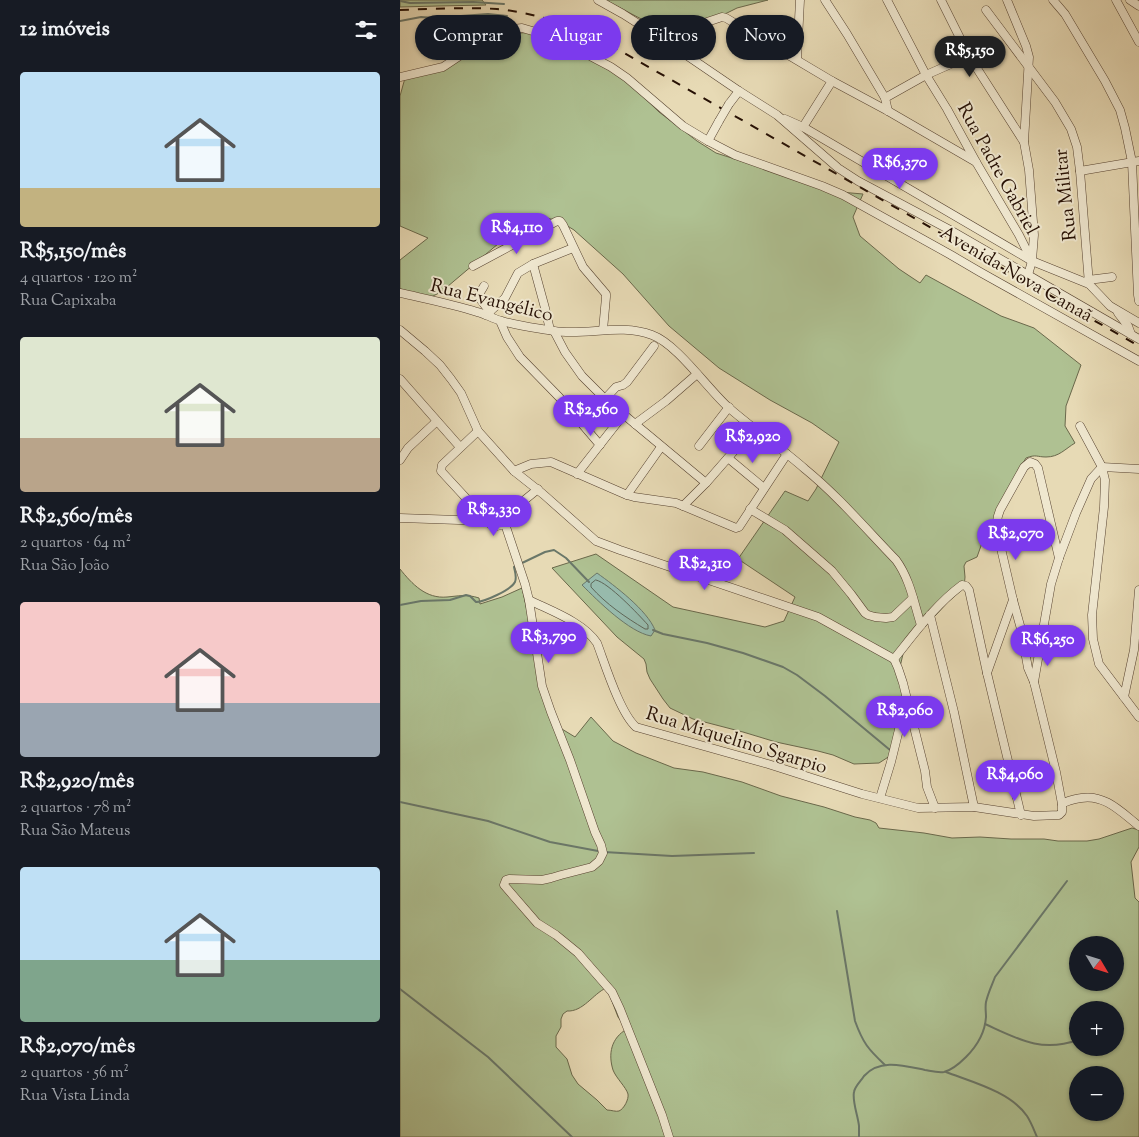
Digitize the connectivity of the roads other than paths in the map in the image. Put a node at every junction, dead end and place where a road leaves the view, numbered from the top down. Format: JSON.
{"nodes":[{"id":1,"x":598,"y":0,"type":"edge"},
{"id":2,"x":800,"y":0,"type":"edge"},
{"id":3,"x":825,"y":0,"type":"edge"},
{"id":4,"x":886,"y":0,"type":"edge"},
{"id":5,"x":941,"y":0,"type":"edge"},
{"id":6,"x":1006,"y":0,"type":"edge"},
{"id":7,"x":1054,"y":0,"type":"edge"},
{"id":8,"x":1116,"y":0,"type":"edge"},
{"id":9,"x":1130,"y":0,"type":"edge"},
{"id":10,"x":892,"y":4,"type":"edge"},
{"id":11,"x":1139,"y":6,"type":"edge"},
{"id":12,"x":986,"y":10,"type":"dead end"},
{"id":13,"x":799,"y":15,"type":"edge"},
{"id":14,"x":1139,"y":42,"type":"edge"},
{"id":15,"x":969,"y":56,"type":"junction"},
{"id":16,"x":799,"y":60,"type":"edge"},
{"id":17,"x":1028,"y":66,"type":"junction"},
{"id":18,"x":926,"y":75,"type":"junction"},
{"id":19,"x":400,"y":77,"type":"edge"},
{"id":20,"x":832,"y":81,"type":"junction"},
{"id":21,"x":739,"y":92,"type":"junction"},
{"id":22,"x":884,"y":98,"type":"junction"},
{"id":23,"x":888,"y":111,"type":"junction"},
{"id":24,"x":777,"y":115,"type":"junction"},
{"id":25,"x":803,"y":127,"type":"junction"},
{"id":26,"x":708,"y":142,"type":"junction"},
{"id":27,"x":1024,"y":142,"type":"junction"},
{"id":28,"x":976,"y":162,"type":"junction"},
{"id":29,"x":1136,"y":162,"type":"edge"},
{"id":30,"x":1080,"y":171,"type":"junction"},
{"id":31,"x":573,"y":248,"type":"junction"},
{"id":32,"x":1032,"y":262,"type":"junction"},
{"id":33,"x":533,"y":264,"type":"junction"},
{"id":34,"x":473,"y":266,"type":"dead end"},
{"id":35,"x":1028,"y":276,"type":"junction"},
{"id":36,"x":1112,"y":277,"type":"dead end"},
{"id":37,"x":1088,"y":282,"type":"junction"},
{"id":38,"x":484,"y":286,"type":"dead end"},
{"id":39,"x":400,"y":293,"type":"edge"},
{"id":40,"x":1139,"y":300,"type":"edge"},
{"id":41,"x":1113,"y":308,"type":"junction"},
{"id":42,"x":488,"y":314,"type":"junction"},
{"id":43,"x":1104,"y":319,"type":"junction"},
{"id":44,"x":500,"y":321,"type":"junction"},
{"id":45,"x":1139,"y":323,"type":"edge"},
{"id":46,"x":400,"y":330,"type":"edge"},
{"id":47,"x":603,"y":330,"type":"junction"},
{"id":48,"x":552,"y":331,"type":"junction"},
{"id":49,"x":1131,"y":334,"type":"junction"},
{"id":50,"x":1139,"y":339,"type":"edge"},
{"id":51,"x":654,"y":346,"type":"dead end"},
{"id":52,"x":1139,"y":362,"type":"edge"},
{"id":53,"x":697,"y":374,"type":"junction"},
{"id":54,"x":400,"y":379,"type":"edge"},
{"id":55,"x":605,"y":399,"type":"junction"},
{"id":56,"x":728,"y":407,"type":"junction"},
{"id":57,"x":624,"y":414,"type":"junction"},
{"id":58,"x":437,"y":422,"type":"junction"},
{"id":59,"x":635,"y":424,"type":"junction"},
{"id":60,"x":1080,"y":426,"type":"dead end"},
{"id":61,"x":754,"y":428,"type":"junction"},
{"id":62,"x":478,"y":431,"type":"junction"},
{"id":63,"x":600,"y":445,"type":"junction"},
{"id":64,"x":661,"y":446,"type":"junction"},
{"id":65,"x":699,"y":446,"type":"dead end"},
{"id":66,"x":460,"y":447,"type":"junction"},
{"id":67,"x":787,"y":454,"type":"junction"},
{"id":68,"x":728,"y":458,"type":"junction"},
{"id":69,"x":400,"y":460,"type":"edge"},
{"id":70,"x":1102,"y":466,"type":"junction"},
{"id":71,"x":1139,"y":469,"type":"edge"},
{"id":72,"x":514,"y":470,"type":"junction"},
{"id":73,"x":577,"y":474,"type":"junction"},
{"id":74,"x":706,"y":483,"type":"junction"},
{"id":75,"x":764,"y":488,"type":"junction"},
{"id":76,"x":538,"y":490,"type":"junction"},
{"id":77,"x":627,"y":495,"type":"junction"},
{"id":78,"x":683,"y":506,"type":"junction"},
{"id":79,"x":750,"y":509,"type":"junction"},
{"id":80,"x":400,"y":518,"type":"edge"},
{"id":81,"x":488,"y":521,"type":"junction"},
{"id":82,"x":505,"y":524,"type":"junction"},
{"id":83,"x":1059,"y":558,"type":"junction"},
{"id":84,"x":1139,"y":590,"type":"edge"},
{"id":85,"x":913,"y":598,"type":"junction"},
{"id":86,"x":529,"y":600,"type":"junction"},
{"id":87,"x":1013,"y":600,"type":"junction"},
{"id":88,"x":930,"y":616,"type":"junction"},
{"id":89,"x":921,"y":625,"type":"junction"},
{"id":90,"x":894,"y":659,"type":"junction"},
{"id":91,"x":987,"y":673,"type":"junction"},
{"id":92,"x":1034,"y":682,"type":"junction"},
{"id":93,"x":1124,"y":697,"type":"junction"},
{"id":94,"x":907,"y":698,"type":"junction"},
{"id":95,"x":1139,"y":717,"type":"edge"},
{"id":96,"x":880,"y":798,"type":"junction"},
{"id":97,"x":1062,"y":804,"type":"junction"},
{"id":98,"x":974,"y":807,"type":"junction"},
{"id":99,"x":934,"y":808,"type":"junction"},
{"id":100,"x":1021,"y":815,"type":"junction"},
{"id":101,"x":1139,"y":826,"type":"edge"},
{"id":102,"x":669,"y":1137,"type":"edge"}],
"edges":[{"from":1,"to":21,"type":"street"},
{"from":2,"to":13,"type":"street"},
{"from":3,"to":22,"type":"street"},
{"from":4,"to":10,"type":"street","name":"Rua Padre Gabriel"},
{"from":5,"to":15,"type":"street"},
{"from":6,"to":17,"type":"street"},
{"from":7,"to":29,"type":"street"},
{"from":8,"to":14,"type":"street"},
{"from":9,"to":11,"type":"street"},
{"from":10,"to":18,"type":"street","name":"Rua Padre Gabriel"},
{"from":12,"to":17,"type":"street","name":"Rua Militar"},
{"from":15,"to":18,"type":"street"},
{"from":15,"to":27,"type":"street"},
{"from":16,"to":20,"type":"street"},
{"from":17,"to":27,"type":"street"},
{"from":17,"to":30,"type":"street","name":"Rua Militar"},
{"from":18,"to":22,"type":"street"},
{"from":18,"to":28,"type":"street","name":"Rua Padre Gabriel"},
{"from":19,"to":26,"type":"street","name":"Avenida Nova Canaã"},
{"from":20,"to":23,"type":"street"},
{"from":20,"to":25,"type":"street"},
{"from":21,"to":24,"type":"street"},
{"from":21,"to":26,"type":"street","bridge":true},
{"from":22,"to":23,"type":"street"},
{"from":23,"to":28,"type":"street"},
{"from":24,"to":25,"type":"street"},
{"from":24,"to":35,"type":"street"},
{"from":25,"to":32,"type":"street"},
{"from":26,"to":52,"type":"street","name":"Avenida Nova Canaã"},
{"from":27,"to":32,"type":"street"},
{"from":28,"to":32,"type":"street","name":"Rua Padre Gabriel"},
{"from":29,"to":30,"type":"street"},
{"from":29,"to":40,"type":"street"},
{"from":30,"to":37,"type":"street","name":"Rua Militar"},
{"from":31,"to":33,"type":"street"},
{"from":31,"to":34,"type":"street"},
{"from":31,"to":47,"type":"street"},
{"from":32,"to":35,"type":"street","name":"Rua Padre Gabriel"},
{"from":32,"to":37,"type":"street"},
{"from":33,"to":42,"type":"street"},
{"from":33,"to":48,"type":"street"},
{"from":35,"to":43,"type":"street"},
{"from":36,"to":37,"type":"street"},
{"from":37,"to":41,"type":"street"},
{"from":38,"to":42,"type":"street"},
{"from":39,"to":42,"type":"street","name":"Rua Evangélico"},
{"from":41,"to":43,"type":"street"},
{"from":41,"to":45,"type":"street"},
{"from":41,"to":49,"type":"street"},
{"from":42,"to":44,"type":"street","name":"Rua Evangélico"},
{"from":43,"to":49,"type":"street"},
{"from":44,"to":48,"type":"street","name":"Rua Evangélico"},
{"from":44,"to":63,"type":"street"},
{"from":46,"to":62,"type":"street"},
{"from":47,"to":48,"type":"street","name":"Rua Evangélico"},
{"from":47,"to":53,"type":"street","name":"Rua Evangélico"},
{"from":48,"to":55,"type":"street"},
{"from":49,"to":50,"type":"street"},
{"from":51,"to":55,"type":"street"},
{"from":53,"to":56,"type":"street","name":"Rua Evangélico"},
{"from":53,"to":59,"type":"street"},
{"from":54,"to":58,"type":"street"},
{"from":55,"to":57,"type":"street"},
{"from":56,"to":61,"type":"street","name":"Rua Evangélico"},
{"from":56,"to":65,"type":"street"},
{"from":57,"to":59,"type":"street"},
{"from":57,"to":63,"type":"street"},
{"from":58,"to":66,"type":"street"},
{"from":58,"to":69,"type":"street"},
{"from":59,"to":64,"type":"street"},
{"from":60,"to":70,"type":"street"},
{"from":61,"to":67,"type":"street","name":"Rua Evangélico"},
{"from":61,"to":68,"type":"street"},
{"from":62,"to":66,"type":"street"},
{"from":62,"to":72,"type":"street"},
{"from":63,"to":73,"type":"street"},
{"from":64,"to":74,"type":"street"},
{"from":64,"to":77,"type":"street"},
{"from":66,"to":81,"type":"street"},
{"from":67,"to":75,"type":"street"},
{"from":67,"to":85,"type":"street","name":"Rua Evangélico"},
{"from":68,"to":74,"type":"street"},
{"from":68,"to":75,"type":"street"},
{"from":70,"to":71,"type":"street"},
{"from":70,"to":83,"type":"street"},
{"from":70,"to":93,"type":"street"},
{"from":72,"to":73,"type":"street"},
{"from":72,"to":76,"type":"street"},
{"from":73,"to":77,"type":"street"},
{"from":74,"to":78,"type":"street"},
{"from":75,"to":79,"type":"street"},
{"from":76,"to":82,"type":"street"},
{"from":76,"to":90,"type":"street"},
{"from":77,"to":78,"type":"street"},
{"from":78,"to":79,"type":"street"},
{"from":79,"to":85,"type":"street"},
{"from":80,"to":81,"type":"street"},
{"from":81,"to":82,"type":"street"},
{"from":82,"to":86,"type":"street"},
{"from":83,"to":87,"type":"street"},
{"from":83,"to":92,"type":"street"},
{"from":84,"to":93,"type":"street"},
{"from":85,"to":89,"type":"street","name":"Rua Evangélico"},
{"from":86,"to":96,"type":"street","name":"Rua Miquelino Sgarpio"},
{"from":86,"to":102,"type":"street"},
{"from":87,"to":91,"type":"street"},
{"from":87,"to":92,"type":"street"},
{"from":88,"to":89,"type":"street"},
{"from":88,"to":91,"type":"street"},
{"from":88,"to":98,"type":"street"},
{"from":89,"to":90,"type":"street"},
{"from":90,"to":94,"type":"street"},
{"from":91,"to":100,"type":"street"},
{"from":92,"to":97,"type":"street"},
{"from":93,"to":95,"type":"street"},
{"from":94,"to":96,"type":"street"},
{"from":94,"to":99,"type":"street"},
{"from":96,"to":99,"type":"street","name":"Rua Miquelino Sgarpio"},
{"from":97,"to":100,"type":"street","name":"Rua Miquelino Sgarpio"},
{"from":97,"to":101,"type":"street"},
{"from":98,"to":99,"type":"street","name":"Rua Miquelino Sgarpio"},
{"from":98,"to":100,"type":"street","name":"Rua Miquelino Sgarpio"}]}
